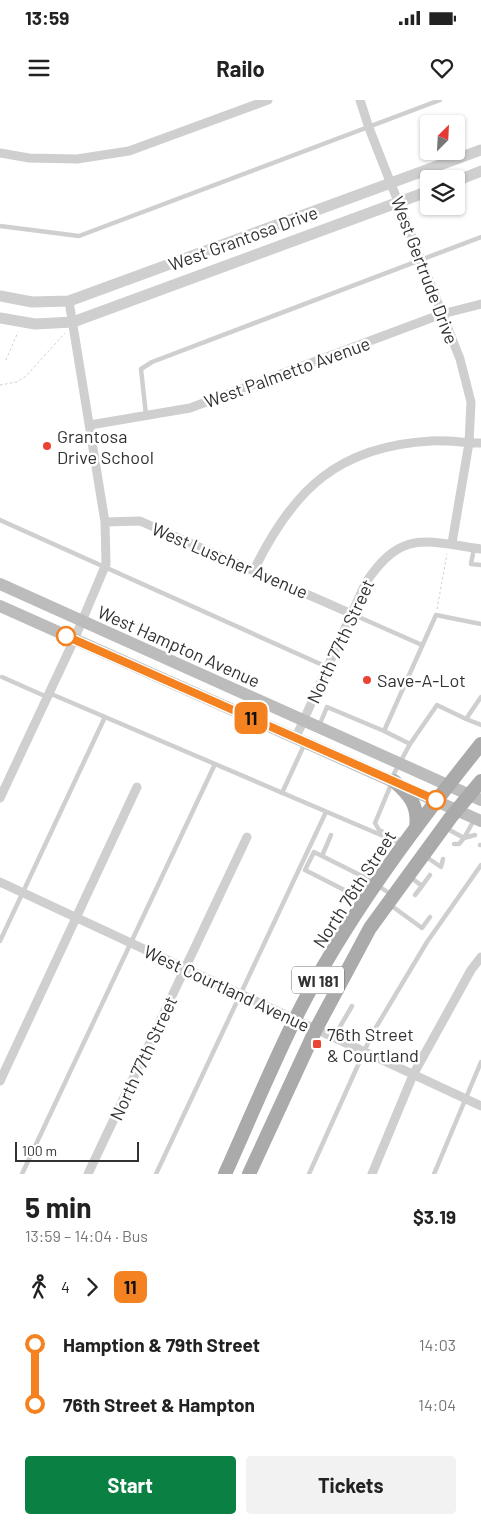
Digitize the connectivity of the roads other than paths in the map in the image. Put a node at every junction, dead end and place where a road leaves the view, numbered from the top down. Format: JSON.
{"nodes":[{"id":1,"x":268,"y":100,"type":"edge"},
{"id":2,"x":360,"y":100,"type":"edge"},
{"id":3,"x":440,"y":100,"type":"edge"},
{"id":4,"x":368,"y":128,"type":"junction"},
{"id":5,"x":481,"y":150,"type":"edge"},
{"id":6,"x":0,"y":153,"type":"edge"},
{"id":7,"x":481,"y":171,"type":"edge"},
{"id":8,"x":465,"y":177,"type":"edge"},
{"id":9,"x":391,"y":184,"type":"junction"},
{"id":10,"x":420,"y":194,"type":"edge"},
{"id":11,"x":399,"y":202,"type":"junction"},
{"id":12,"x":0,"y":226,"type":"edge"},
{"id":13,"x":481,"y":237,"type":"edge"},
{"id":14,"x":226,"y":244,"type":"junction"},
{"id":15,"x":421,"y":260,"type":"junction"},
{"id":16,"x":234,"y":264,"type":"junction"},
{"id":17,"x":0,"y":296,"type":"edge"},
{"id":18,"x":69,"y":301,"type":"junction"},
{"id":19,"x":481,"y":304,"type":"edge"},
{"id":20,"x":442,"y":314,"type":"junction"},
{"id":21,"x":0,"y":318,"type":"edge"},
{"id":22,"x":73,"y":322,"type":"junction"},
{"id":23,"x":146,"y":416,"type":"junction"},
{"id":24,"x":90,"y":425,"type":"junction"},
{"id":25,"x":469,"y":443,"type":"junction"},
{"id":26,"x":481,"y":444,"type":"edge"},
{"id":27,"x":0,"y":520,"type":"edge"},
{"id":28,"x":105,"y":522,"type":"junction"},
{"id":29,"x":449,"y":548,"type":"junction"},
{"id":30,"x":478,"y":548,"type":"edge"},
{"id":31,"x":481,"y":566,"type":"edge"},
{"id":32,"x":105,"y":568,"type":"junction"},
{"id":33,"x":254,"y":570,"type":"junction"},
{"id":34,"x":0,"y":584,"type":"edge"},
{"id":35,"x":0,"y":606,"type":"edge"},
{"id":36,"x":352,"y":614,"type":"junction"},
{"id":37,"x":82,"y":621,"type":"junction"},
{"id":38,"x":481,"y":624,"type":"edge"},
{"id":39,"x":74,"y":640,"type":"junction"},
{"id":40,"x":422,"y":646,"type":"junction"},
{"id":41,"x":328,"y":667,"type":"junction"},
{"id":42,"x":2,"y":677,"type":"dead end"},
{"id":43,"x":48,"y":695,"type":"junction"},
{"id":44,"x":481,"y":697,"type":"edge"},
{"id":45,"x":105,"y":717,"type":"junction"},
{"id":46,"x":466,"y":719,"type":"junction"},
{"id":47,"x":303,"y":720,"type":"junction"},
{"id":48,"x":481,"y":725,"type":"edge"},
{"id":49,"x":318,"y":727,"type":"junction"},
{"id":50,"x":384,"y":731,"type":"junction"},
{"id":51,"x":301,"y":739,"type":"junction"},
{"id":52,"x":410,"y":744,"type":"junction"},
{"id":53,"x":481,"y":744,"type":"edge"},
{"id":54,"x":399,"y":763,"type":"junction"},
{"id":55,"x":215,"y":764,"type":"junction"},
{"id":56,"x":392,"y":781,"type":"junction"},
{"id":57,"x":481,"y":781,"type":"edge"},
{"id":58,"x":449,"y":784,"type":"junction"},
{"id":59,"x":137,"y":787,"type":"dead end"},
{"id":60,"x":282,"y":793,"type":"junction"},
{"id":61,"x":0,"y":798,"type":"edge"},
{"id":62,"x":476,"y":798,"type":"edge"},
{"id":63,"x":436,"y":800,"type":"junction"},
{"id":64,"x":456,"y":810,"type":"junction"},
{"id":65,"x":326,"y":812,"type":"junction"},
{"id":66,"x":478,"y":819,"type":"edge"},
{"id":67,"x":443,"y":827,"type":"junction"},
{"id":68,"x":416,"y":828,"type":"junction"},
{"id":69,"x":331,"y":834,"type":"dead end"},
{"id":70,"x":474,"y":835,"type":"dead end"},
{"id":71,"x":247,"y":837,"type":"dead end"},
{"id":72,"x":468,"y":839,"type":"junction"},
{"id":73,"x":405,"y":844,"type":"junction"},
{"id":74,"x":458,"y":846,"type":"dead end"},
{"id":75,"x":423,"y":855,"type":"junction"},
{"id":76,"x":322,"y":856,"type":"junction"},
{"id":77,"x":443,"y":859,"type":"dead end"},
{"id":78,"x":449,"y":863,"type":"dead end"},
{"id":79,"x":442,"y":865,"type":"junction"},
{"id":80,"x":481,"y":865,"type":"edge"},
{"id":81,"x":475,"y":874,"type":"junction"},
{"id":82,"x":408,"y":875,"type":"junction"},
{"id":83,"x":430,"y":875,"type":"dead end"},
{"id":84,"x":481,"y":877,"type":"edge"},
{"id":85,"x":0,"y":882,"type":"edge"},
{"id":86,"x":377,"y":884,"type":"junction"},
{"id":87,"x":422,"y":886,"type":"junction"},
{"id":88,"x":22,"y":893,"type":"junction"},
{"id":89,"x":415,"y":895,"type":"dead end"},
{"id":90,"x":391,"y":900,"type":"junction"},
{"id":91,"x":365,"y":901,"type":"junction"},
{"id":92,"x":430,"y":917,"type":"dead end"},
{"id":93,"x":76,"y":918,"type":"junction"},
{"id":94,"x":0,"y":941,"type":"edge"},
{"id":95,"x":131,"y":944,"type":"junction"},
{"id":96,"x":481,"y":957,"type":"edge"},
{"id":97,"x":185,"y":969,"type":"junction"},
{"id":98,"x":241,"y":994,"type":"junction"},
{"id":99,"x":352,"y":1006,"type":"dead end"},
{"id":100,"x":296,"y":1018,"type":"junction"},
{"id":101,"x":316,"y":1029,"type":"junction"},
{"id":102,"x":334,"y":1037,"type":"junction"},
{"id":103,"x":364,"y":1051,"type":"junction"},
{"id":104,"x":481,"y":1062,"type":"edge"},
{"id":105,"x":413,"y":1075,"type":"junction"},
{"id":106,"x":0,"y":1082,"type":"edge"},
{"id":107,"x":466,"y":1099,"type":"junction"},
{"id":108,"x":481,"y":1106,"type":"edge"},
{"id":109,"x":22,"y":1174,"type":"edge"},
{"id":110,"x":88,"y":1174,"type":"edge"},
{"id":111,"x":156,"y":1174,"type":"edge"},
{"id":112,"x":225,"y":1174,"type":"edge"},
{"id":113,"x":249,"y":1174,"type":"edge"},
{"id":114,"x":309,"y":1174,"type":"edge"},
{"id":115,"x":372,"y":1174,"type":"edge"},
{"id":116,"x":434,"y":1174,"type":"edge"}],
"edges":[{"from":1,"to":6,"type":"street"},
{"from":2,"to":4,"type":"street","name":"West Gertrude Drive"},
{"from":3,"to":4,"type":"lane"},
{"from":4,"to":9,"type":"street","name":"West Gertrude Drive"},
{"from":4,"to":12,"type":"lane"},
{"from":5,"to":9,"type":"street","name":"West Grantosa Drive"},
{"from":7,"to":8,"type":"street"},
{"from":9,"to":11,"type":"street","name":"West Gertrude Drive"},
{"from":9,"to":14,"type":"street","name":"West Grantosa Drive"},
{"from":10,"to":11,"type":"street","name":"West Grantosa Drive"},
{"from":11,"to":15,"type":"street","name":"West Gertrude Drive"},
{"from":11,"to":16,"type":"street","name":"West Grantosa Drive"},
{"from":13,"to":15,"type":"lane"},
{"from":14,"to":16,"type":"street"},
{"from":14,"to":18,"type":"street","name":"West Grantosa Drive"},
{"from":15,"to":20,"type":"street","name":"West Gertrude Drive"},
{"from":15,"to":23,"type":"lane"},
{"from":16,"to":22,"type":"street","name":"West Grantosa Drive"},
{"from":17,"to":18,"type":"street","name":"West Grantosa Drive"},
{"from":18,"to":22,"type":"street"},
{"from":19,"to":20,"type":"street","name":"West Palmetto Avenue"},
{"from":20,"to":23,"type":"street","name":"West Palmetto Avenue"},
{"from":20,"to":25,"type":"street","name":"West Gertrude Drive"},
{"from":21,"to":22,"type":"street","name":"West Grantosa Drive"},
{"from":22,"to":24,"type":"street"},
{"from":23,"to":24,"type":"street","name":"West Palmetto Avenue"},
{"from":24,"to":28,"type":"street"},
{"from":25,"to":26,"type":"street"},
{"from":25,"to":29,"type":"street","name":"West Gertrude Drive"},
{"from":25,"to":33,"type":"street"},
{"from":27,"to":32,"type":"lane"},
{"from":28,"to":32,"type":"street"},
{"from":28,"to":33,"type":"street","name":"West Luscher Avenue"},
{"from":29,"to":30,"type":"street","name":"North 77th Street"},
{"from":29,"to":36,"type":"street","name":"North 77th Street"},
{"from":30,"to":31,"type":"lane"},
{"from":32,"to":37,"type":"street"},
{"from":32,"to":41,"type":"lane"},
{"from":33,"to":36,"type":"street","name":"West Luscher Avenue"},
{"from":34,"to":37,"type":"main road","name":"West Hampton Avenue"},
{"from":35,"to":39,"type":"main road","name":"West Hampton Avenue"},
{"from":36,"to":40,"type":"lane"},
{"from":36,"to":41,"type":"street","name":"North 77th Street"},
{"from":37,"to":39,"type":"street"},
{"from":37,"to":47,"type":"main road","name":"West Hampton Avenue"},
{"from":38,"to":40,"type":"lane"},
{"from":39,"to":43,"type":"street"},
{"from":39,"to":51,"type":"main road","name":"West Hampton Avenue"},
{"from":40,"to":50,"type":"lane"},
{"from":41,"to":47,"type":"street","name":"North 77th Street"},
{"from":42,"to":43,"type":"lane"},
{"from":43,"to":45,"type":"lane"},
{"from":43,"to":61,"type":"street"},
{"from":44,"to":46,"type":"lane"},
{"from":45,"to":55,"type":"lane"},
{"from":45,"to":88,"type":"lane"},
{"from":46,"to":48,"type":"lane"},
{"from":46,"to":52,"type":"lane"},
{"from":47,"to":49,"type":"main road","name":"West Hampton Avenue"},
{"from":47,"to":51,"type":"street","name":"North 77th Street"},
{"from":49,"to":50,"type":"lane"},
{"from":49,"to":54,"type":"main road","name":"West Hampton Avenue"},
{"from":50,"to":52,"type":"lane"},
{"from":51,"to":56,"type":"main road","name":"West Hampton Avenue"},
{"from":51,"to":60,"type":"lane"},
{"from":52,"to":54,"type":"lane"},
{"from":53,"to":58,"type":"main road","name":"North 76th Street","number":"WI 181"},
{"from":54,"to":56,"type":"lane"},
{"from":54,"to":58,"type":"main road","name":"West Hampton Avenue"},
{"from":55,"to":60,"type":"lane"},
{"from":55,"to":95,"type":"lane"},
{"from":56,"to":63,"type":"main road","name":"West Hampton Avenue"},
{"from":56,"to":68,"type":"main road"},
{"from":56,"to":73,"type":"lane"},
{"from":57,"to":62,"type":"main road","name":"North 76th Street","number":"WI 181"},
{"from":58,"to":62,"type":"main road","name":"West Hampton Avenue"},
{"from":58,"to":63,"type":"main road","name":"North 76th Street","number":"WI 181"},
{"from":59,"to":93,"type":"street"},
{"from":60,"to":65,"type":"lane"},
{"from":62,"to":64,"type":"main road","name":"North 76th Street","number":"WI 181"},
{"from":63,"to":64,"type":"main road","name":"West Hampton Avenue"},
{"from":63,"to":68,"type":"main road","name":"North 76th Street","number":"WI 181"},
{"from":64,"to":66,"type":"main road","name":"West Hampton Avenue"},
{"from":64,"to":67,"type":"main road","name":"North 76th Street","number":"WI 181"},
{"from":65,"to":73,"type":"lane"},
{"from":65,"to":98,"type":"lane"},
{"from":66,"to":72,"type":"lane"},
{"from":67,"to":72,"type":"lane"},
{"from":67,"to":75,"type":"main road","name":"North 76th Street","number":"WI 181"},
{"from":68,"to":73,"type":"main road","name":"North 76th Street","number":"WI 181"},
{"from":69,"to":76,"type":"lane"},
{"from":70,"to":72,"type":"lane"},
{"from":71,"to":97,"type":"street","name":"North 77th Street"},
{"from":72,"to":74,"type":"lane"},
{"from":73,"to":86,"type":"main road","name":"North 76th Street","number":"WI 181"},
{"from":75,"to":79,"type":"lane"},
{"from":75,"to":82,"type":"main road","name":"North 76th Street","number":"WI 181"},
{"from":76,"to":86,"type":"lane"},
{"from":76,"to":91,"type":"lane"},
{"from":77,"to":79,"type":"lane"},
{"from":78,"to":79,"type":"lane"},
{"from":80,"to":81,"type":"lane"},
{"from":81,"to":84,"type":"lane"},
{"from":81,"to":103,"type":"lane"},
{"from":82,"to":87,"type":"lane"},
{"from":82,"to":90,"type":"main road","name":"North 76th Street","number":"WI 181"},
{"from":83,"to":87,"type":"lane"},
{"from":85,"to":88,"type":"street","name":"West Courtland Avenue"},
{"from":86,"to":90,"type":"lane"},
{"from":86,"to":91,"type":"main road","name":"North 76th Street","number":"WI 181"},
{"from":87,"to":89,"type":"lane"},
{"from":88,"to":93,"type":"street","name":"West Courtland Avenue"},
{"from":88,"to":94,"type":"lane"},
{"from":90,"to":92,"type":"lane"},
{"from":90,"to":101,"type":"main road","name":"North 76th Street","number":"WI 181"},
{"from":91,"to":100,"type":"main road","name":"North 76th Street","number":"WI 181"},
{"from":93,"to":95,"type":"street","name":"West Courtland Avenue"},
{"from":93,"to":106,"type":"street"},
{"from":95,"to":97,"type":"street","name":"West Courtland Avenue"},
{"from":95,"to":109,"type":"lane"},
{"from":96,"to":105,"type":"street"},
{"from":97,"to":98,"type":"street","name":"West Courtland Avenue"},
{"from":97,"to":110,"type":"street","name":"North 77th Street"},
{"from":98,"to":100,"type":"street","name":"West Courtland Avenue"},
{"from":98,"to":111,"type":"lane"},
{"from":99,"to":102,"type":"lane"},
{"from":100,"to":101,"type":"street","name":"West Courtland Avenue"},
{"from":100,"to":112,"type":"main road","name":"North 76th Street","number":"WI 181"},
{"from":101,"to":102,"type":"street","name":"West Courtland Avenue"},
{"from":101,"to":113,"type":"main road","name":"North 76th Street","number":"WI 181"},
{"from":102,"to":103,"type":"street","name":"West Courtland Avenue"},
{"from":103,"to":105,"type":"street","name":"West Courtland Avenue"},
{"from":103,"to":114,"type":"lane"},
{"from":104,"to":107,"type":"lane"},
{"from":105,"to":107,"type":"street","name":"West Courtland Avenue"},
{"from":105,"to":115,"type":"street"},
{"from":107,"to":108,"type":"street","name":"West Courtland Avenue"},
{"from":107,"to":116,"type":"lane"}]}
